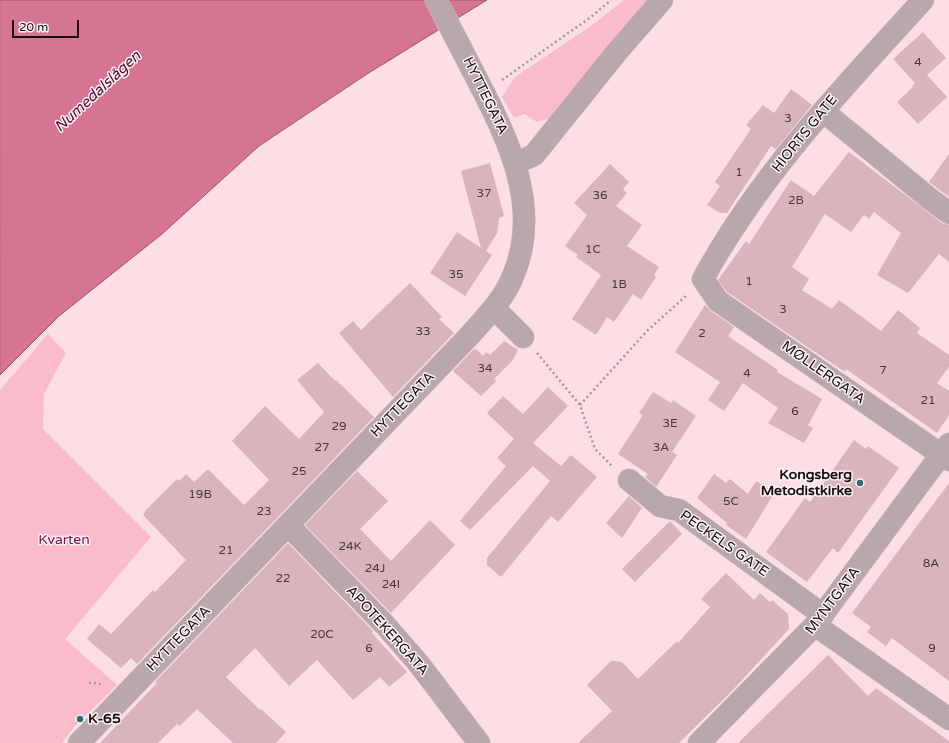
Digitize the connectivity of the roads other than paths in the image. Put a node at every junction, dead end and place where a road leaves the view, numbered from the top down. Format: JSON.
{"nodes":[{"id":1,"x":436,"y":0,"type":"edge"},
{"id":2,"x":662,"y":0,"type":"edge"},
{"id":3,"x":923,"y":0,"type":"edge"},
{"id":4,"x":822,"y":111,"type":"junction"},
{"id":5,"x":516,"y":163,"type":"junction"},
{"id":6,"x":949,"y":213,"type":"edge"},
{"id":7,"x":704,"y":279,"type":"joint"},
{"id":8,"x":494,"y":308,"type":"junction"},
{"id":9,"x":523,"y":337,"type":"road end"},
{"id":10,"x":946,"y":452,"type":"edge"},
{"id":11,"x":629,"y":480,"type":"road end"},
{"id":12,"x":288,"y":525,"type":"junction"},
{"id":13,"x":819,"y":620,"type":"junction"},
{"id":14,"x":949,"y":719,"type":"edge"},
{"id":15,"x":80,"y":743,"type":"edge"},
{"id":16,"x":479,"y":743,"type":"edge"},
{"id":17,"x":699,"y":743,"type":"edge"}],
"edges":[{"from":1,"to":5,"type":"street","name":"HYTTEGATA"},
{"from":2,"to":5,"type":"street"},
{"from":3,"to":4,"type":"street","name":"HIORTS GATE"},
{"from":4,"to":6,"type":"street"},
{"from":4,"to":7,"type":"street","name":"HIORTS GATE"},
{"from":5,"to":8,"type":"street","name":"HYTTEGATA"},
{"from":7,"to":10,"type":"street","name":"MØLLERGATA"},
{"from":8,"to":9,"type":"street"},
{"from":8,"to":12,"type":"street","name":"HYTTEGATA"},
{"from":10,"to":13,"type":"street","name":"MYNTGATA"},
{"from":11,"to":13,"type":"street","name":"PECKELS GATE"},
{"from":12,"to":15,"type":"street","name":"HYTTEGATA"},
{"from":12,"to":16,"type":"street","name":"APOTEKERGATA"},
{"from":13,"to":14,"type":"street","name":"PECKELS GATE"},
{"from":13,"to":17,"type":"street","name":"MYNTGATA"}]}
